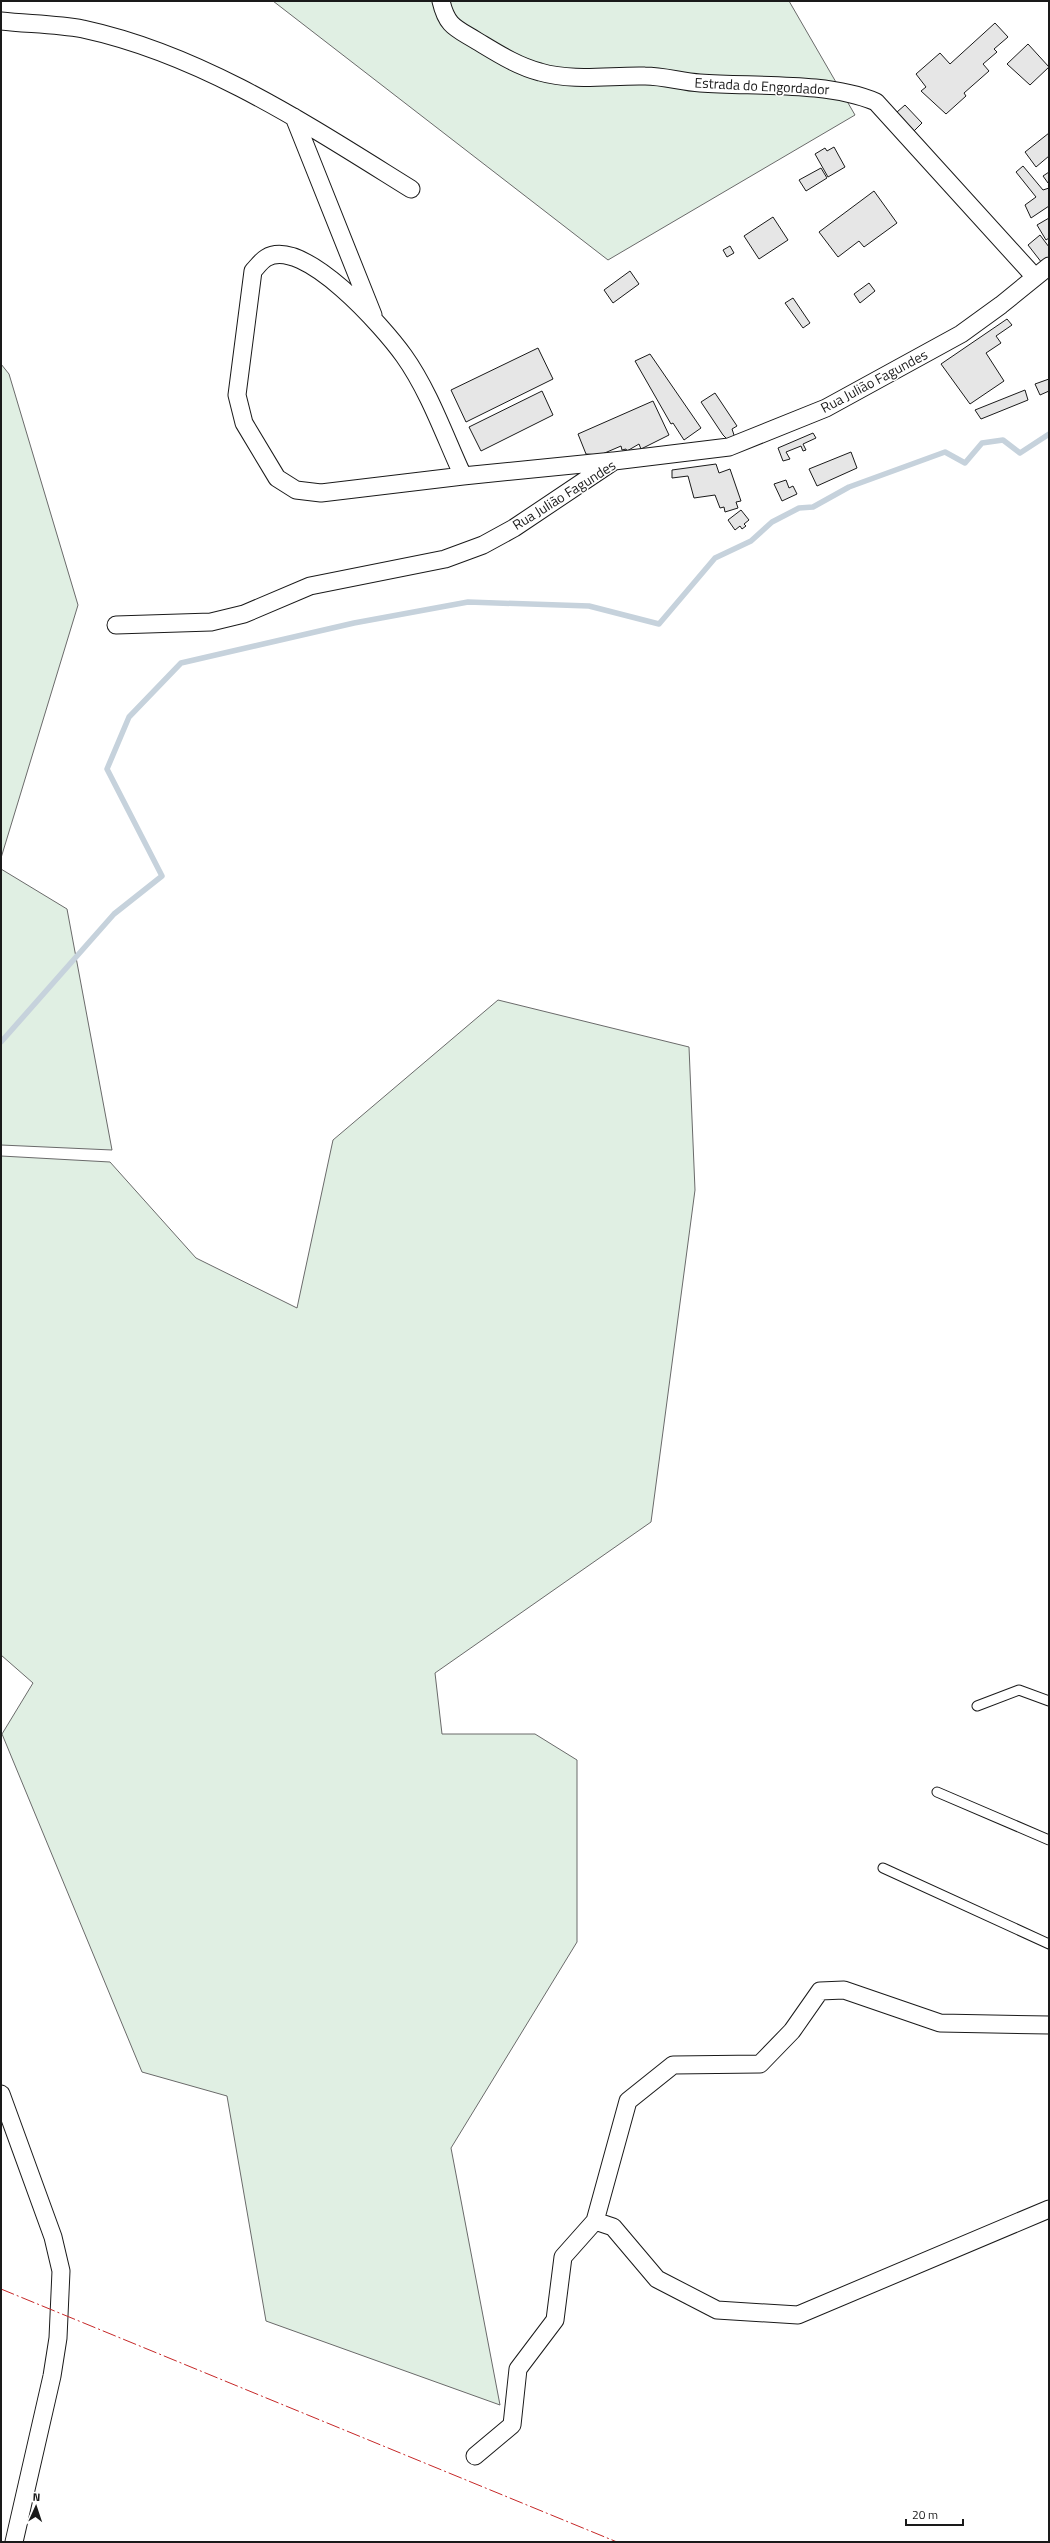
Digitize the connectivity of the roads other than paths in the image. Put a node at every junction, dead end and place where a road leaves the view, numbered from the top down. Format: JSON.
{"nodes":[{"id":1,"x":441,"y":1,"type":"edge"},
{"id":2,"x":1,"y":21,"type":"edge"},
{"id":3,"x":294,"y":117,"type":"junction"},
{"id":4,"x":411,"y":189,"type":"dead end"},
{"id":5,"x":1049,"y":266,"type":"edge"},
{"id":6,"x":1034,"y":276,"type":"junction"},
{"id":7,"x":374,"y":319,"type":"junction"},
{"id":8,"x":614,"y":461,"type":"junction"},
{"id":9,"x":463,"y":476,"type":"junction"},
{"id":10,"x":116,"y":625,"type":"dead end"},
{"id":11,"x":1049,"y":1702,"type":"edge"},
{"id":12,"x":977,"y":1706,"type":"dead end"},
{"id":13,"x":937,"y":1792,"type":"dead end"},
{"id":14,"x":1049,"y":1840,"type":"edge"},
{"id":15,"x":883,"y":1868,"type":"dead end"},
{"id":16,"x":1049,"y":1944,"type":"edge"},
{"id":17,"x":1049,"y":2025,"type":"edge"},
{"id":18,"x":1,"y":2094,"type":"edge"},
{"id":19,"x":1049,"y":2209,"type":"edge"},
{"id":20,"x":595,"y":2221,"type":"junction"},
{"id":21,"x":475,"y":2456,"type":"dead end"},
{"id":22,"x":14,"y":2542,"type":"edge"}],
"edges":[{"from":1,"to":6,"type":"street","name":"Estrada do Engordador"},
{"from":2,"to":3,"type":"street"},
{"from":3,"to":4,"type":"street"},
{"from":3,"to":7,"type":"street"},
{"from":5,"to":6,"type":"street","name":"Rua Julião Fagundes"},
{"from":6,"to":8,"type":"street","name":"Rua Julião Fagundes"},
{"from":7,"to":9,"type":"street"},
{"from":7,"to":9,"type":"street"},
{"from":8,"to":9,"type":"street"},
{"from":8,"to":10,"type":"street","name":"Rua Julião Fagundes"},
{"from":11,"to":12,"type":"lane"},
{"from":13,"to":14,"type":"lane"},
{"from":15,"to":16,"type":"lane"},
{"from":17,"to":20,"type":"street"},
{"from":18,"to":22,"type":"street"},
{"from":19,"to":20,"type":"street"},
{"from":20,"to":21,"type":"street"}]}
